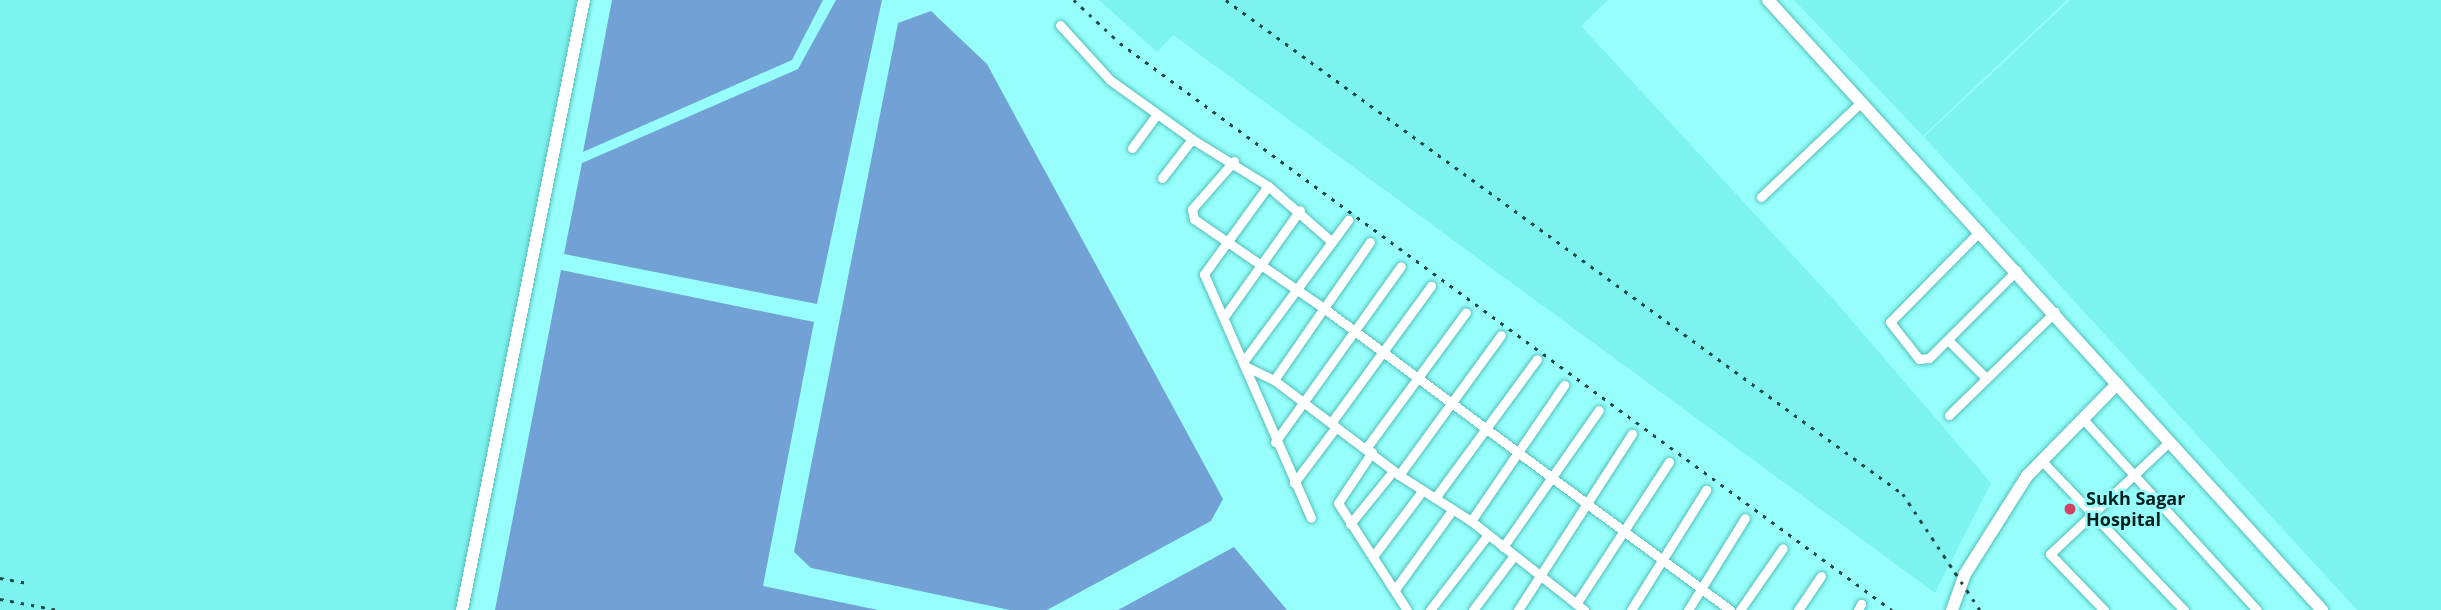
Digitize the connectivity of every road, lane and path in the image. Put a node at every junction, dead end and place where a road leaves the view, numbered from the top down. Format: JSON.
{"nodes":[{"id":1,"x":584,"y":0,"type":"edge"},
{"id":2,"x":1768,"y":0,"type":"edge"},
{"id":3,"x":1060,"y":25,"type":"dead end"},
{"id":4,"x":1861,"y":102,"type":"junction"},
{"id":5,"x":1157,"y":114,"type":"junction"},
{"id":6,"x":1192,"y":139,"type":"junction"},
{"id":7,"x":1132,"y":148,"type":"dead end"},
{"id":8,"x":1234,"y":161,"type":"junction"},
{"id":9,"x":1162,"y":178,"type":"dead end"},
{"id":10,"x":1268,"y":186,"type":"junction"},
{"id":11,"x":1761,"y":197,"type":"dead end"},
{"id":12,"x":1300,"y":210,"type":"junction"},
{"id":13,"x":1348,"y":220,"type":"dead end"},
{"id":14,"x":1980,"y":231,"type":"junction"},
{"id":15,"x":1228,"y":240,"type":"junction"},
{"id":16,"x":1332,"y":242,"type":"junction"},
{"id":17,"x":1370,"y":242,"type":"dead end"},
{"id":18,"x":1262,"y":264,"type":"junction"},
{"id":19,"x":1401,"y":266,"type":"dead end"},
{"id":20,"x":2017,"y":270,"type":"junction"},
{"id":21,"x":1431,"y":286,"type":"dead end"},
{"id":22,"x":1297,"y":289,"type":"junction"},
{"id":23,"x":1325,"y":309,"type":"junction"},
{"id":24,"x":1466,"y":312,"type":"dead end"},
{"id":25,"x":2055,"y":312,"type":"junction"},
{"id":26,"x":1224,"y":317,"type":"junction"},
{"id":27,"x":1353,"y":331,"type":"junction"},
{"id":28,"x":1501,"y":335,"type":"dead end"},
{"id":29,"x":1949,"y":341,"type":"junction"},
{"id":30,"x":1383,"y":353,"type":"junction"},
{"id":31,"x":1537,"y":359,"type":"dead end"},
{"id":32,"x":1244,"y":364,"type":"junction"},
{"id":33,"x":1986,"y":378,"type":"junction"},
{"id":34,"x":1418,"y":379,"type":"junction"},
{"id":35,"x":1274,"y":380,"type":"junction"},
{"id":36,"x":2117,"y":384,"type":"junction"},
{"id":37,"x":1564,"y":385,"type":"dead end"},
{"id":38,"x":1303,"y":403,"type":"junction"},
{"id":39,"x":1452,"y":403,"type":"junction"},
{"id":40,"x":1599,"y":410,"type":"dead end"},
{"id":41,"x":1950,"y":415,"type":"dead end"},
{"id":42,"x":2082,"y":419,"type":"junction"},
{"id":43,"x":1334,"y":425,"type":"junction"},
{"id":44,"x":1485,"y":429,"type":"junction"},
{"id":45,"x":1632,"y":434,"type":"dead end"},
{"id":46,"x":1275,"y":442,"type":"junction"},
{"id":47,"x":2169,"y":442,"type":"junction"},
{"id":48,"x":1369,"y":450,"type":"junction"},
{"id":49,"x":1514,"y":453,"type":"junction"},
{"id":50,"x":2042,"y":461,"type":"junction"},
{"id":51,"x":1669,"y":462,"type":"dead end"},
{"id":52,"x":1396,"y":473,"type":"junction"},
{"id":53,"x":2134,"y":475,"type":"junction"},
{"id":54,"x":1548,"y":479,"type":"junction"},
{"id":55,"x":1294,"y":483,"type":"junction"},
{"id":56,"x":1706,"y":490,"type":"dead end"},
{"id":57,"x":1423,"y":491,"type":"junction"},
{"id":58,"x":1435,"y":498,"type":"junction"},
{"id":59,"x":1584,"y":505,"type":"junction"},
{"id":60,"x":1453,"y":509,"type":"junction"},
{"id":61,"x":2092,"y":514,"type":"junction"},
{"id":62,"x":1311,"y":518,"type":"dead end"},
{"id":63,"x":1745,"y":518,"type":"dead end"},
{"id":64,"x":1471,"y":521,"type":"junction"},
{"id":65,"x":1350,"y":524,"type":"junction"},
{"id":66,"x":1621,"y":532,"type":"junction"},
{"id":67,"x":1487,"y":537,"type":"junction"},
{"id":68,"x":1503,"y":547,"type":"junction"},
{"id":69,"x":1783,"y":548,"type":"dead end"},
{"id":70,"x":1374,"y":555,"type":"junction"},
{"id":71,"x":1513,"y":556,"type":"junction"},
{"id":72,"x":1664,"y":561,"type":"junction"},
{"id":73,"x":1822,"y":576,"type":"dead end"},
{"id":74,"x":1541,"y":578,"type":"junction"},
{"id":75,"x":1396,"y":588,"type":"junction"},
{"id":76,"x":1703,"y":588,"type":"junction"},
{"id":77,"x":1576,"y":605,"type":"edge"},
{"id":78,"x":462,"y":610,"type":"edge"},
{"id":79,"x":1407,"y":610,"type":"edge"},
{"id":80,"x":1430,"y":610,"type":"edge"},
{"id":81,"x":1474,"y":610,"type":"edge"},
{"id":82,"x":1518,"y":610,"type":"edge"},
{"id":83,"x":1561,"y":610,"type":"edge"},
{"id":84,"x":1631,"y":610,"type":"edge"},
{"id":85,"x":1688,"y":610,"type":"edge"},
{"id":86,"x":1730,"y":610,"type":"edge"},
{"id":87,"x":1740,"y":610,"type":"edge"},
{"id":88,"x":1798,"y":610,"type":"edge"},
{"id":89,"x":1952,"y":610,"type":"edge"},
{"id":90,"x":2104,"y":610,"type":"edge"},
{"id":91,"x":2184,"y":610,"type":"edge"},
{"id":92,"x":2258,"y":610,"type":"edge"},
{"id":93,"x":2322,"y":610,"type":"edge"}],
"edges":[{"from":1,"to":78,"type":"street"},
{"from":2,"to":4,"type":"street"},
{"from":3,"to":5,"type":"street"},
{"from":4,"to":11,"type":"street"},
{"from":4,"to":14,"type":"street"},
{"from":5,"to":6,"type":"street"},
{"from":5,"to":7,"type":"street"},
{"from":6,"to":8,"type":"street"},
{"from":6,"to":9,"type":"street"},
{"from":8,"to":10,"type":"street"},
{"from":8,"to":15,"type":"street"},
{"from":10,"to":12,"type":"street"},
{"from":10,"to":15,"type":"street"},
{"from":12,"to":16,"type":"street"},
{"from":12,"to":18,"type":"street"},
{"from":13,"to":16,"type":"street"},
{"from":14,"to":20,"type":"street"},
{"from":14,"to":29,"type":"street"},
{"from":15,"to":18,"type":"street"},
{"from":15,"to":26,"type":"street"},
{"from":16,"to":22,"type":"street"},
{"from":17,"to":23,"type":"street"},
{"from":18,"to":22,"type":"street"},
{"from":18,"to":26,"type":"street"},
{"from":19,"to":27,"type":"street"},
{"from":20,"to":25,"type":"street"},
{"from":20,"to":29,"type":"street"},
{"from":21,"to":30,"type":"street"},
{"from":22,"to":23,"type":"street"},
{"from":22,"to":32,"type":"street"},
{"from":23,"to":27,"type":"street"},
{"from":23,"to":35,"type":"street"},
{"from":24,"to":34,"type":"street"},
{"from":25,"to":33,"type":"street"},
{"from":25,"to":36,"type":"street"},
{"from":26,"to":32,"type":"street"},
{"from":27,"to":30,"type":"street"},
{"from":27,"to":38,"type":"street"},
{"from":28,"to":39,"type":"street"},
{"from":29,"to":33,"type":"street"},
{"from":30,"to":34,"type":"street"},
{"from":30,"to":43,"type":"street"},
{"from":31,"to":44,"type":"street"},
{"from":32,"to":35,"type":"street"},
{"from":32,"to":46,"type":"street"},
{"from":33,"to":41,"type":"street"},
{"from":34,"to":39,"type":"street"},
{"from":34,"to":48,"type":"street"},
{"from":35,"to":38,"type":"street"},
{"from":36,"to":42,"type":"street"},
{"from":36,"to":47,"type":"street"},
{"from":37,"to":49,"type":"street"},
{"from":38,"to":43,"type":"street"},
{"from":38,"to":46,"type":"street"},
{"from":39,"to":44,"type":"street"},
{"from":39,"to":52,"type":"street"},
{"from":40,"to":54,"type":"street"},
{"from":42,"to":50,"type":"street"},
{"from":42,"to":53,"type":"street"},
{"from":43,"to":48,"type":"street"},
{"from":43,"to":55,"type":"street"},
{"from":44,"to":49,"type":"street"},
{"from":44,"to":58,"type":"street"},
{"from":45,"to":59,"type":"street"},
{"from":46,"to":55,"type":"street"},
{"from":47,"to":53,"type":"street"},
{"from":47,"to":93,"type":"street"},
{"from":48,"to":52,"type":"street"},
{"from":48,"to":65,"type":"street"},
{"from":49,"to":54,"type":"street"},
{"from":49,"to":64,"type":"street"},
{"from":50,"to":61,"type":"street"},
{"from":50,"to":89,"type":"street"},
{"from":51,"to":66,"type":"street"},
{"from":52,"to":57,"type":"street"},
{"from":52,"to":65,"type":"street"},
{"from":53,"to":61,"type":"street"},
{"from":53,"to":92,"type":"street"},
{"from":54,"to":59,"type":"street"},
{"from":54,"to":68,"type":"street"},
{"from":55,"to":62,"type":"street"},
{"from":56,"to":72,"type":"street"},
{"from":57,"to":58,"type":"street"},
{"from":57,"to":70,"type":"street"},
{"from":58,"to":60,"type":"street"},
{"from":59,"to":66,"type":"street"},
{"from":59,"to":74,"type":"street"},
{"from":60,"to":64,"type":"street"},
{"from":60,"to":75,"type":"street"},
{"from":61,"to":90,"type":"street"},
{"from":61,"to":91,"type":"street"},
{"from":63,"to":76,"type":"street"},
{"from":64,"to":67,"type":"street"},
{"from":65,"to":70,"type":"street"},
{"from":66,"to":72,"type":"street"},
{"from":66,"to":77,"type":"street"},
{"from":67,"to":68,"type":"street"},
{"from":67,"to":80,"type":"street"},
{"from":68,"to":71,"type":"street"},
{"from":69,"to":87,"type":"street"},
{"from":70,"to":75,"type":"street"},
{"from":71,"to":74,"type":"street"},
{"from":71,"to":81,"type":"street"},
{"from":72,"to":76,"type":"street"},
{"from":72,"to":84,"type":"street"},
{"from":73,"to":88,"type":"street"},
{"from":74,"to":77,"type":"street"},
{"from":74,"to":82,"type":"street"},
{"from":75,"to":79,"type":"street"},
{"from":76,"to":85,"type":"street"},
{"from":76,"to":86,"type":"street"},
{"from":77,"to":83,"type":"street"}]}
